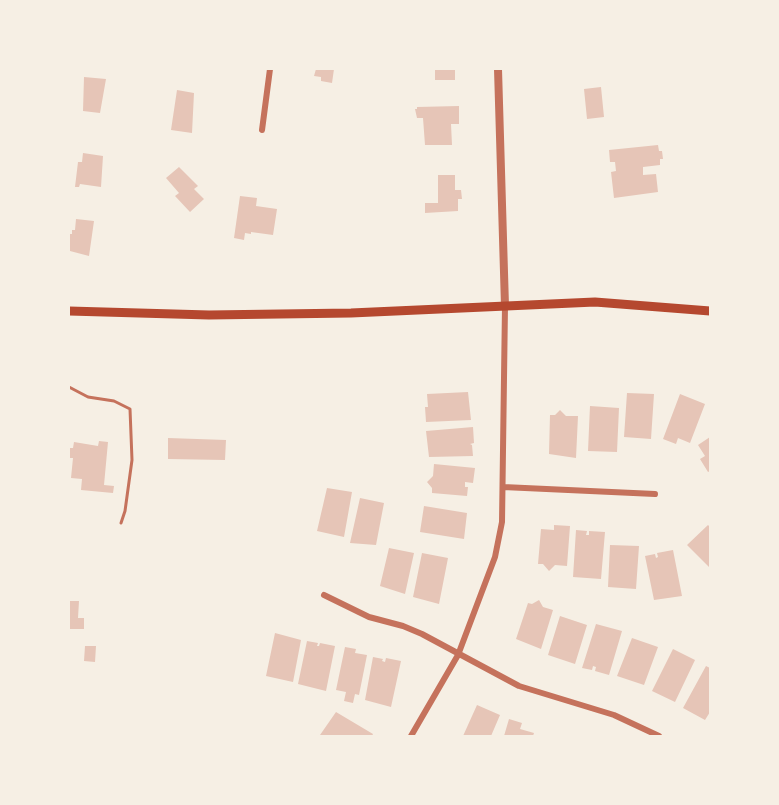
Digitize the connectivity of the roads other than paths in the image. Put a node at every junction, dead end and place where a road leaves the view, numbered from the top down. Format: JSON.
{"nodes":[{"id":1,"x":270,"y":69,"type":"edge"},
{"id":2,"x":498,"y":69,"type":"edge"},
{"id":3,"x":262,"y":130,"type":"dead end"},
{"id":4,"x":505,"y":306,"type":"junction"},
{"id":5,"x":69,"y":310,"type":"edge"},
{"id":6,"x":710,"y":311,"type":"edge"},
{"id":7,"x":69,"y":387,"type":"edge"},
{"id":8,"x":503,"y":487,"type":"junction"},
{"id":9,"x":655,"y":494,"type":"dead end"},
{"id":10,"x":121,"y":523,"type":"dead end"},
{"id":11,"x":324,"y":595,"type":"dead end"},
{"id":12,"x":458,"y":655,"type":"junction"},
{"id":13,"x":411,"y":736,"type":"edge"},
{"id":14,"x":659,"y":736,"type":"edge"}],
"edges":[{"from":1,"to":3,"type":"street"},
{"from":2,"to":4,"type":"street"},
{"from":4,"to":5,"type":"main road"},
{"from":4,"to":6,"type":"main road"},
{"from":4,"to":8,"type":"street"},
{"from":7,"to":10,"type":"lane"},
{"from":8,"to":9,"type":"street"},
{"from":8,"to":12,"type":"street"},
{"from":11,"to":12,"type":"street"},
{"from":12,"to":13,"type":"street"},
{"from":12,"to":14,"type":"street"}]}
